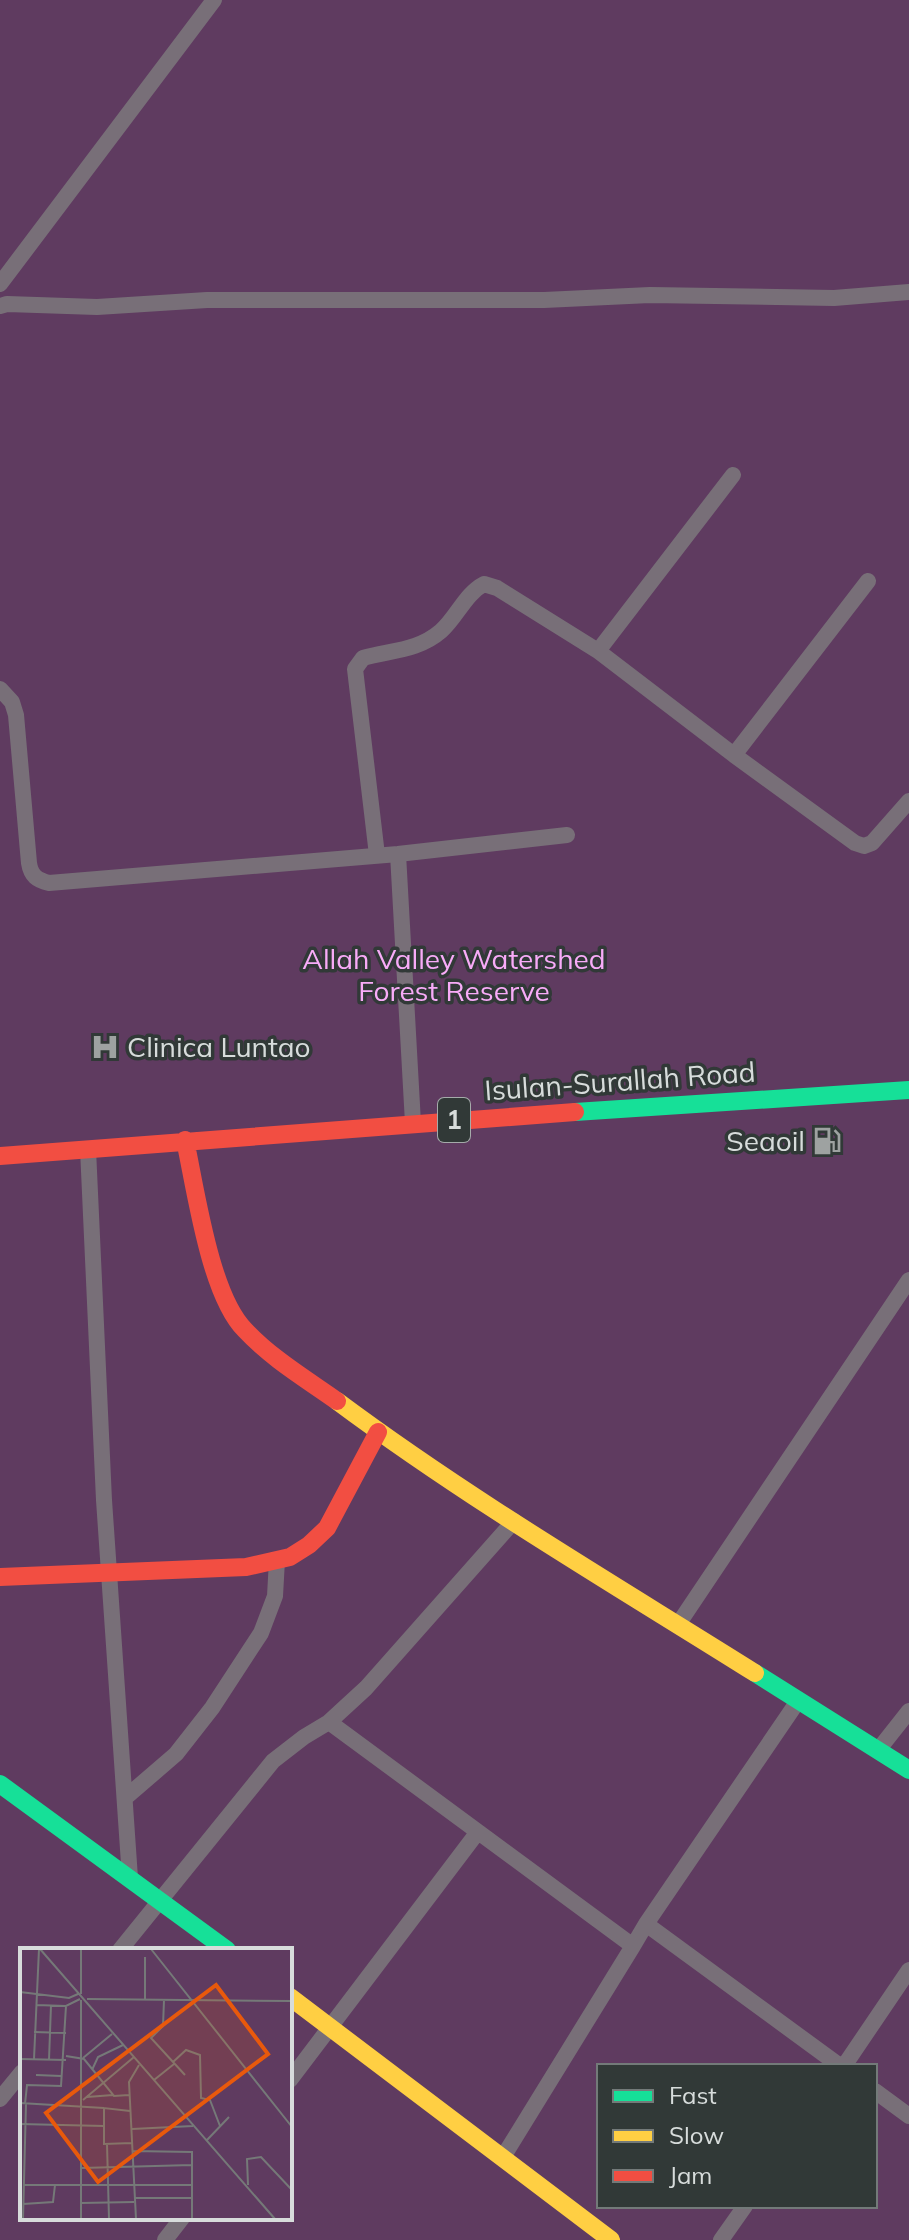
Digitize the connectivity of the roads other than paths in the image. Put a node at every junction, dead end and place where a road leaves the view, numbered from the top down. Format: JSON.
{"nodes":[{"id":1,"x":214,"y":0,"type":"edge"},
{"id":2,"x":0,"y":284,"type":"edge"},
{"id":3,"x":909,"y":292,"type":"edge"},
{"id":4,"x":0,"y":306,"type":"edge"},
{"id":5,"x":733,"y":475,"type":"dead end"},
{"id":6,"x":868,"y":581,"type":"dead end"},
{"id":7,"x":598,"y":651,"type":"junction"},
{"id":8,"x":0,"y":689,"type":"edge"},
{"id":9,"x":734,"y":755,"type":"junction"},
{"id":10,"x":909,"y":801,"type":"edge"},
{"id":11,"x":567,"y":835,"type":"dead end"},
{"id":12,"x":398,"y":854,"type":"junction"},
{"id":13,"x":377,"y":855,"type":"junction"},
{"id":14,"x":909,"y":1090,"type":"edge"},
{"id":15,"x":413,"y":1123,"type":"junction"},
{"id":16,"x":185,"y":1140,"type":"junction"},
{"id":17,"x":88,"y":1149,"type":"junction"},
{"id":18,"x":0,"y":1156,"type":"edge"},
{"id":19,"x":909,"y":1280,"type":"edge"},
{"id":20,"x":378,"y":1432,"type":"junction"},
{"id":21,"x":514,"y":1521,"type":"junction"},
{"id":22,"x":277,"y":1560,"type":"junction"},
{"id":23,"x":111,"y":1574,"type":"junction"},
{"id":24,"x":0,"y":1577,"type":"edge"},
{"id":25,"x":679,"y":1623,"type":"junction"},
{"id":26,"x":798,"y":1701,"type":"junction"},
{"id":27,"x":909,"y":1711,"type":"edge"},
{"id":28,"x":329,"y":1722,"type":"junction"},
{"id":29,"x":879,"y":1749,"type":"junction"},
{"id":30,"x":909,"y":1770,"type":"edge"},
{"id":31,"x":0,"y":1784,"type":"edge"},
{"id":32,"x":125,"y":1798,"type":"junction"},
{"id":33,"x":477,"y":1833,"type":"junction"},
{"id":34,"x":130,"y":1878,"type":"junction"},
{"id":35,"x":160,"y":1900,"type":"junction"},
{"id":36,"x":646,"y":1924,"type":"junction"},
{"id":37,"x":633,"y":1946,"type":"junction"},
{"id":38,"x":122,"y":1948,"type":"edge"},
{"id":39,"x":224,"y":1948,"type":"edge"},
{"id":40,"x":909,"y":1970,"type":"edge"},
{"id":41,"x":292,"y":1999,"type":"edge"},
{"id":42,"x":331,"y":2028,"type":"junction"},
{"id":43,"x":839,"y":2064,"type":"edge"},
{"id":44,"x":843,"y":2064,"type":"edge"},
{"id":45,"x":20,"y":2074,"type":"edge"},
{"id":46,"x":292,"y":2077,"type":"edge"},
{"id":47,"x":877,"y":2092,"type":"edge"},
{"id":48,"x":0,"y":2099,"type":"edge"},
{"id":49,"x":909,"y":2116,"type":"edge"},
{"id":50,"x":503,"y":2157,"type":"junction"},
{"id":51,"x":744,"y":2208,"type":"edge"},
{"id":52,"x":180,"y":2220,"type":"edge"},
{"id":53,"x":165,"y":2240,"type":"edge"},
{"id":54,"x":611,"y":2240,"type":"edge"},
{"id":55,"x":721,"y":2240,"type":"edge"}],
"edges":[{"from":1,"to":2,"type":"street"},
{"from":3,"to":4,"type":"street"},
{"from":5,"to":7,"type":"street"},
{"from":6,"to":9,"type":"street"},
{"from":7,"to":9,"type":"street"},
{"from":7,"to":13,"type":"street"},
{"from":8,"to":13,"type":"street"},
{"from":9,"to":10,"type":"street"},
{"from":11,"to":12,"type":"street"},
{"from":12,"to":13,"type":"street"},
{"from":12,"to":15,"type":"street"},
{"from":14,"to":15,"type":"main road","name":"Isulan-Surallah Road","number":"1"},
{"from":15,"to":16,"type":"main road","name":"Isulan-Surallah Road","number":"1"},
{"from":16,"to":17,"type":"main road","name":"Isulan-Surallah Road","number":"1"},
{"from":16,"to":20,"type":"main road"},
{"from":17,"to":18,"type":"main road","name":"Isulan-Surallah Road","number":"1"},
{"from":17,"to":23,"type":"street"},
{"from":19,"to":25,"type":"street"},
{"from":20,"to":21,"type":"main road"},
{"from":20,"to":22,"type":"main road"},
{"from":21,"to":25,"type":"main road"},
{"from":21,"to":28,"type":"street"},
{"from":22,"to":23,"type":"main road"},
{"from":22,"to":32,"type":"street"},
{"from":23,"to":24,"type":"main road"},
{"from":23,"to":32,"type":"street"},
{"from":25,"to":26,"type":"main road"},
{"from":26,"to":29,"type":"main road"},
{"from":26,"to":36,"type":"street"},
{"from":27,"to":29,"type":"street"},
{"from":28,"to":33,"type":"street"},
{"from":28,"to":35,"type":"street"},
{"from":29,"to":30,"type":"main road"},
{"from":31,"to":34,"type":"main road"},
{"from":32,"to":34,"type":"street"},
{"from":33,"to":37,"type":"street"},
{"from":33,"to":42,"type":"street"},
{"from":34,"to":35,"type":"main road"},
{"from":35,"to":38,"type":"street"},
{"from":35,"to":39,"type":"main road"},
{"from":36,"to":37,"type":"street"},
{"from":36,"to":43,"type":"street"},
{"from":37,"to":50,"type":"street"},
{"from":40,"to":44,"type":"street"},
{"from":41,"to":42,"type":"main road"},
{"from":42,"to":46,"type":"street"},
{"from":42,"to":50,"type":"main road"},
{"from":45,"to":48,"type":"street"},
{"from":47,"to":49,"type":"street"},
{"from":50,"to":54,"type":"main road"},
{"from":51,"to":55,"type":"street"},
{"from":52,"to":53,"type":"street"}]}
